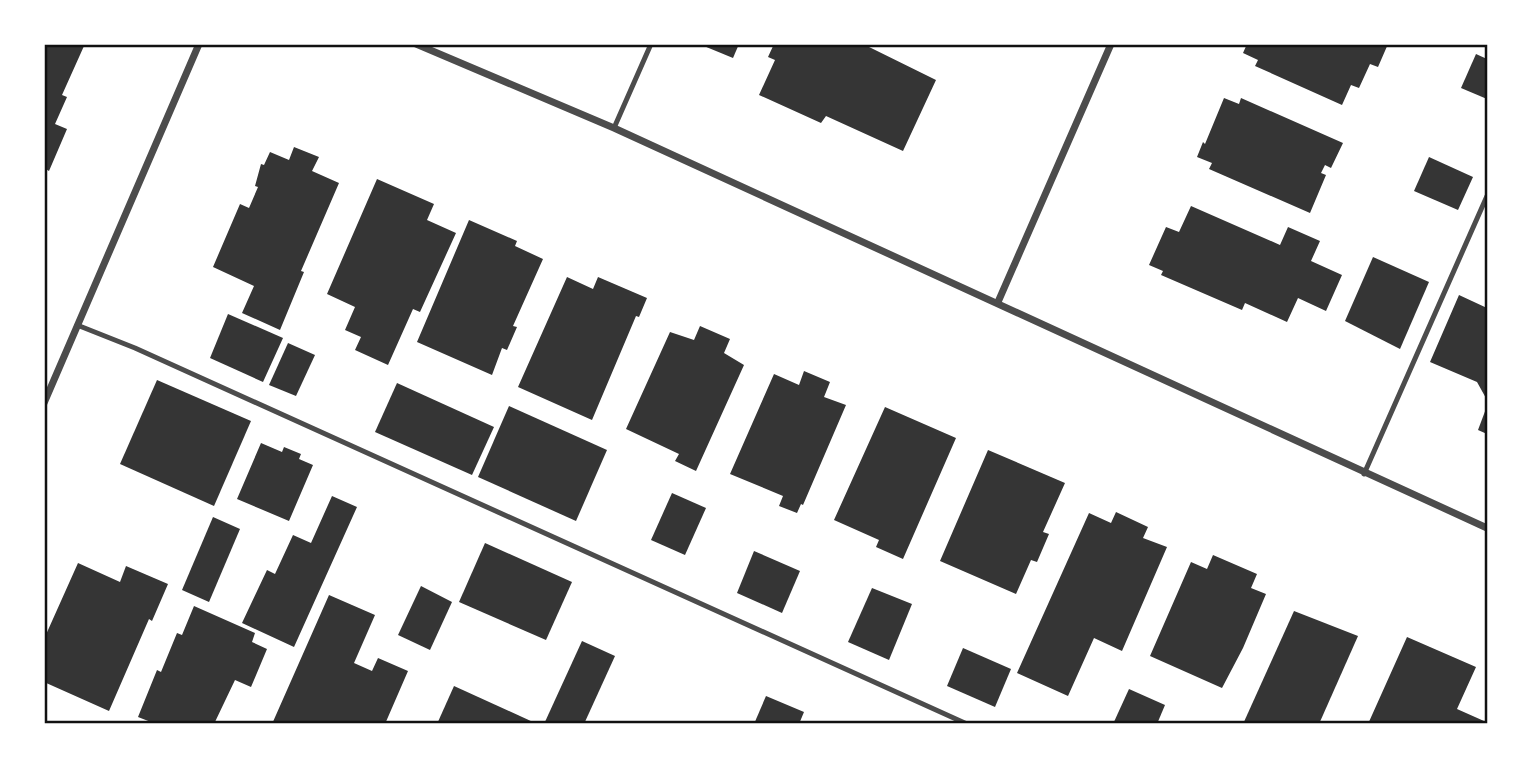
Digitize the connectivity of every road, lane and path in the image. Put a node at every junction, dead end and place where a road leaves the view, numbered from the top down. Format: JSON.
{"nodes":[{"id":1,"x":198,"y":44,"type":"edge"},
{"id":2,"x":416,"y":44,"type":"edge"},
{"id":3,"x":651,"y":44,"type":"edge"},
{"id":4,"x":1111,"y":44,"type":"edge"},
{"id":5,"x":614,"y":128,"type":"junction"},
{"id":6,"x":1487,"y":196,"type":"edge"},
{"id":7,"x":998,"y":302,"type":"junction"},
{"id":8,"x":77,"y":325,"type":"junction"},
{"id":9,"x":44,"y":403,"type":"edge"},
{"id":10,"x":1364,"y":474,"type":"junction"},
{"id":11,"x":1487,"y":528,"type":"edge"},
{"id":12,"x":967,"y":724,"type":"edge"}],
"edges":[{"from":1,"to":8,"type":"street"},
{"from":2,"to":5,"type":"street"},
{"from":3,"to":5,"type":"lane"},
{"from":4,"to":7,"type":"street"},
{"from":5,"to":7,"type":"street"},
{"from":6,"to":10,"type":"lane"},
{"from":7,"to":10,"type":"street"},
{"from":8,"to":9,"type":"street"},
{"from":8,"to":12,"type":"lane"},
{"from":10,"to":11,"type":"street"}]}
